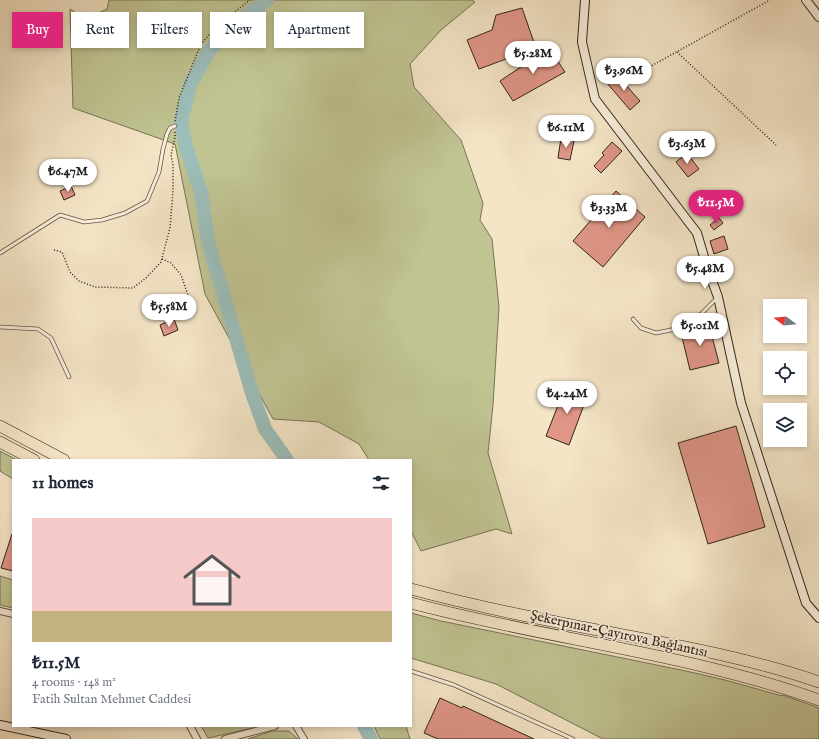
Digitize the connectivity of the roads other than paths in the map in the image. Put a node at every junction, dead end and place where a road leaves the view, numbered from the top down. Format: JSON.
{"nodes":[{"id":1,"x":585,"y":0,"type":"edge"},
{"id":2,"x":806,"y":0,"type":"edge"},
{"id":3,"x":819,"y":17,"type":"edge"},
{"id":4,"x":175,"y":126,"type":"dead end"},
{"id":5,"x":0,"y":253,"type":"edge"},
{"id":6,"x":718,"y":297,"type":"junction"},
{"id":7,"x":633,"y":319,"type":"dead end"},
{"id":8,"x":0,"y":327,"type":"edge"},
{"id":9,"x":69,"y":377,"type":"dead end"},
{"id":10,"x":0,"y":426,"type":"edge"},
{"id":11,"x":0,"y":442,"type":"edge"},
{"id":12,"x":32,"y":459,"type":"edge"},
{"id":13,"x":62,"y":459,"type":"edge"},
{"id":14,"x":412,"y":589,"type":"edge"},
{"id":15,"x":412,"y":603,"type":"edge"},
{"id":16,"x":0,"y":611,"type":"edge"},
{"id":17,"x":12,"y":614,"type":"edge"},
{"id":18,"x":819,"y":618,"type":"edge"},
{"id":19,"x":412,"y":671,"type":"edge"},
{"id":20,"x":819,"y":682,"type":"edge"},
{"id":21,"x":819,"y":700,"type":"edge"},
{"id":22,"x":0,"y":725,"type":"edge"},
{"id":23,"x":191,"y":727,"type":"edge"},
{"id":24,"x":271,"y":727,"type":"edge"},
{"id":25,"x":297,"y":727,"type":"edge"},
{"id":26,"x":66,"y":739,"type":"edge"},
{"id":27,"x":197,"y":739,"type":"edge"},
{"id":28,"x":225,"y":739,"type":"edge"},
{"id":29,"x":304,"y":739,"type":"edge"},
{"id":30,"x":573,"y":739,"type":"edge"}],
"edges":[{"from":1,"to":6,"type":"street"},
{"from":2,"to":3,"type":"street"},
{"from":4,"to":5,"type":"lane"},
{"from":6,"to":7,"type":"lane"},
{"from":6,"to":18,"type":"street"},
{"from":8,"to":9,"type":"lane"},
{"from":10,"to":13,"type":"highway"},
{"from":11,"to":12,"type":"highway"},
{"from":14,"to":20,"type":"highway","name":"Şekerpınar-Çayırova Bağlantısı"},
{"from":15,"to":21,"type":"highway","name":"Şekerpınar-Çayırova Bağlantısı"},
{"from":16,"to":17,"type":"street"},
{"from":19,"to":30,"type":"lane"},
{"from":22,"to":26,"type":"street"},
{"from":23,"to":27,"type":"street"},
{"from":24,"to":28,"type":"street"},
{"from":25,"to":29,"type":"street"}]}
